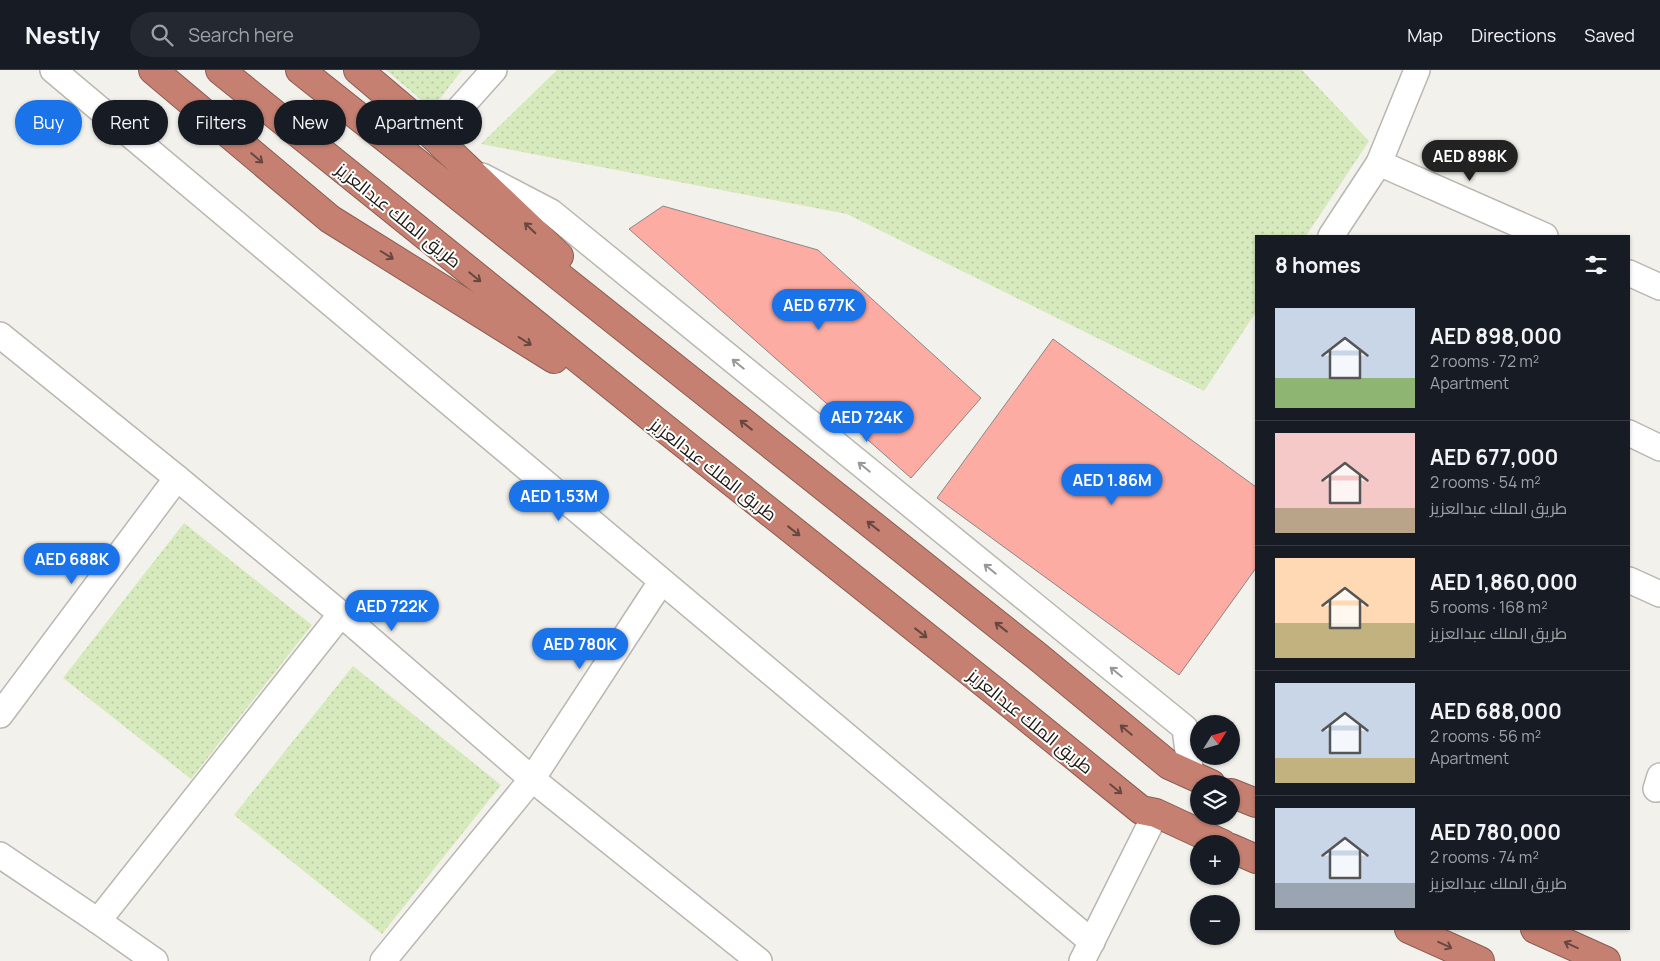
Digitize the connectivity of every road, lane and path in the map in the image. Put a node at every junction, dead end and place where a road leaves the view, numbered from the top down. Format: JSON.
{"nodes":[{"id":1,"x":53,"y":70,"type":"edge"},
{"id":2,"x":153,"y":70,"type":"edge"},
{"id":3,"x":220,"y":70,"type":"edge"},
{"id":4,"x":300,"y":70,"type":"edge"},
{"id":5,"x":358,"y":70,"type":"edge"},
{"id":6,"x":494,"y":70,"type":"edge"},
{"id":7,"x":1417,"y":70,"type":"edge"},
{"id":8,"x":392,"y":100,"type":"edge"},
{"id":9,"x":467,"y":100,"type":"edge"},
{"id":10,"x":442,"y":145,"type":"edge"},
{"id":11,"x":1378,"y":164,"type":"junction"},
{"id":12,"x":468,"y":169,"type":"junction"},
{"id":13,"x":1332,"y":235,"type":"edge"},
{"id":14,"x":1543,"y":235,"type":"edge"},
{"id":15,"x":1630,"y":273,"type":"edge"},
{"id":16,"x":1660,"y":287,"type":"edge"},
{"id":17,"x":0,"y":335,"type":"edge"},
{"id":18,"x":692,"y":382,"type":"junction"},
{"id":19,"x":658,"y":424,"type":"junction"},
{"id":20,"x":1630,"y":433,"type":"edge"},
{"id":21,"x":1660,"y":448,"type":"edge"},
{"id":22,"x":177,"y":478,"type":"junction"},
{"id":23,"x":1630,"y":580,"type":"edge"},
{"id":24,"x":661,"y":582,"type":"junction"},
{"id":25,"x":1660,"y":594,"type":"edge"},
{"id":26,"x":341,"y":614,"type":"junction"},
{"id":27,"x":0,"y":715,"type":"edge"},
{"id":28,"x":1192,"y":775,"type":"edge"},
{"id":29,"x":1200,"y":775,"type":"edge"},
{"id":30,"x":532,"y":779,"type":"junction"},
{"id":31,"x":1240,"y":796,"type":"edge"},
{"id":32,"x":1255,"y":803,"type":"edge"},
{"id":33,"x":1156,"y":813,"type":"junction"},
{"id":34,"x":1204,"y":835,"type":"edge"},
{"id":35,"x":1240,"y":852,"type":"edge"},
{"id":36,"x":0,"y":856,"type":"edge"},
{"id":37,"x":1255,"y":859,"type":"edge"},
{"id":38,"x":98,"y":921,"type":"junction"},
{"id":39,"x":1411,"y":930,"type":"edge"},
{"id":40,"x":1537,"y":930,"type":"edge"},
{"id":41,"x":1087,"y":952,"type":"edge"},
{"id":42,"x":155,"y":961,"type":"edge"},
{"id":43,"x":383,"y":961,"type":"edge"},
{"id":44,"x":759,"y":961,"type":"edge"},
{"id":45,"x":1480,"y":961,"type":"edge"},
{"id":46,"x":1606,"y":961,"type":"edge"}],
"edges":[{"from":1,"to":24,"type":"street"},
{"from":2,"to":19,"type":"highway","one_way":true},
{"from":3,"to":19,"type":"highway","name":"طريق الملك عبدالعزيز","one_way":true},
{"from":4,"to":18,"type":"highway"},
{"from":5,"to":8,"type":"highway"},
{"from":6,"to":9,"type":"street"},
{"from":7,"to":11,"type":"street"},
{"from":10,"to":12,"type":"highway"},
{"from":11,"to":13,"type":"street"},
{"from":11,"to":14,"type":"street"},
{"from":18,"to":12,"type":"highway","one_way":true},
{"from":29,"to":12,"type":"street","one_way":true},
{"from":15,"to":16,"type":"street"},
{"from":17,"to":22,"type":"street"},
{"from":28,"to":18,"type":"highway","one_way":true},
{"from":19,"to":33,"type":"highway","name":"طريق الملك عبدالعزيز","one_way":true},
{"from":20,"to":21,"type":"street"},
{"from":22,"to":26,"type":"street"},
{"from":22,"to":27,"type":"street"},
{"from":23,"to":25,"type":"street"},
{"from":24,"to":30,"type":"street"},
{"from":24,"to":41,"type":"street"},
{"from":26,"to":30,"type":"street"},
{"from":26,"to":38,"type":"street"},
{"from":30,"to":43,"type":"street"},
{"from":30,"to":44,"type":"street"},
{"from":31,"to":32,"type":"highway"},
{"from":33,"to":34,"type":"highway","name":"طريق الملك عبدالعزيز"},
{"from":33,"to":41,"type":"street"},
{"from":35,"to":37,"type":"highway"},
{"from":36,"to":38,"type":"street"},
{"from":38,"to":42,"type":"street"},
{"from":39,"to":45,"type":"highway","one_way":true},
{"from":46,"to":40,"type":"highway","one_way":true}]}
